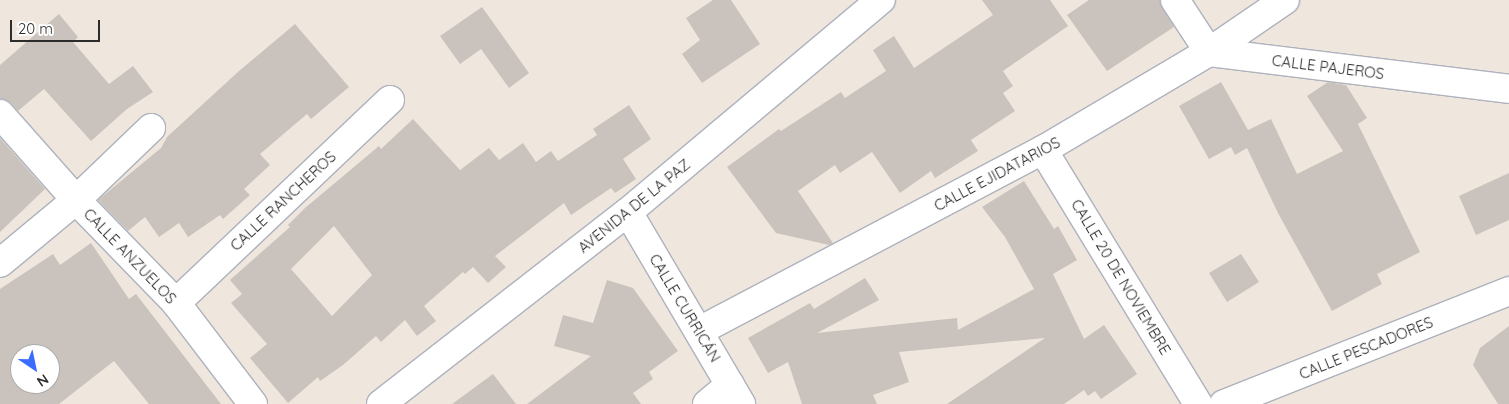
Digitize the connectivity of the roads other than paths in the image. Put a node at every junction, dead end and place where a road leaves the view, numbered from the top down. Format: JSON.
{"nodes":[{"id":1,"x":881,"y":0,"type":"edge"},
{"id":2,"x":1175,"y":0,"type":"edge"},
{"id":3,"x":1285,"y":0,"type":"edge"},
{"id":4,"x":1209,"y":52,"type":"junction"},
{"id":5,"x":1509,"y":89,"type":"edge"},
{"id":6,"x":390,"y":100,"type":"dead end"},
{"id":7,"x":0,"y":114,"type":"edge"},
{"id":8,"x":151,"y":128,"type":"dead end"},
{"id":9,"x":1043,"y":150,"type":"junction"},
{"id":10,"x":76,"y":200,"type":"junction"},
{"id":11,"x":628,"y":212,"type":"junction"},
{"id":12,"x":0,"y":263,"type":"edge"},
{"id":13,"x":1509,"y":291,"type":"edge"},
{"id":14,"x":176,"y":303,"type":"junction"},
{"id":15,"x":698,"y":331,"type":"junction"},
{"id":16,"x":736,"y":395,"type":"edge"},
{"id":17,"x":253,"y":404,"type":"edge"},
{"id":18,"x":381,"y":404,"type":"edge"},
{"id":19,"x":707,"y":404,"type":"edge"},
{"id":20,"x":1198,"y":404,"type":"edge"},
{"id":21,"x":1224,"y":404,"type":"edge"}],
"edges":[{"from":1,"to":11,"type":"street","name":"AVENIDA DE LA PAZ"},
{"from":2,"to":4,"type":"street"},
{"from":3,"to":4,"type":"street","name":"CALLE EJIDATARIOS"},
{"from":4,"to":5,"type":"street","name":"CALLE PAJEROS"},
{"from":4,"to":9,"type":"street","name":"CALLE EJIDATARIOS"},
{"from":6,"to":14,"type":"street","name":"CALLE RANCHEROS"},
{"from":7,"to":10,"type":"street","name":"CALLE ANZUELOS"},
{"from":8,"to":10,"type":"street"},
{"from":9,"to":15,"type":"street","name":"CALLE EJIDATARIOS"},
{"from":9,"to":20,"type":"street","name":"CALLE 20 DE NOVIEMBRE"},
{"from":10,"to":12,"type":"street"},
{"from":10,"to":14,"type":"street","name":"CALLE ANZUELOS"},
{"from":11,"to":15,"type":"street","name":"CALLE CURRICÁN"},
{"from":11,"to":18,"type":"street","name":"AVENIDA DE LA PAZ"},
{"from":13,"to":21,"type":"street","name":"CALLE PESCADORES"},
{"from":14,"to":17,"type":"street","name":"CALLE ANZUELOS"},
{"from":15,"to":16,"type":"street","name":"CALLE CURRICÁN"},
{"from":16,"to":19,"type":"street"}]}
